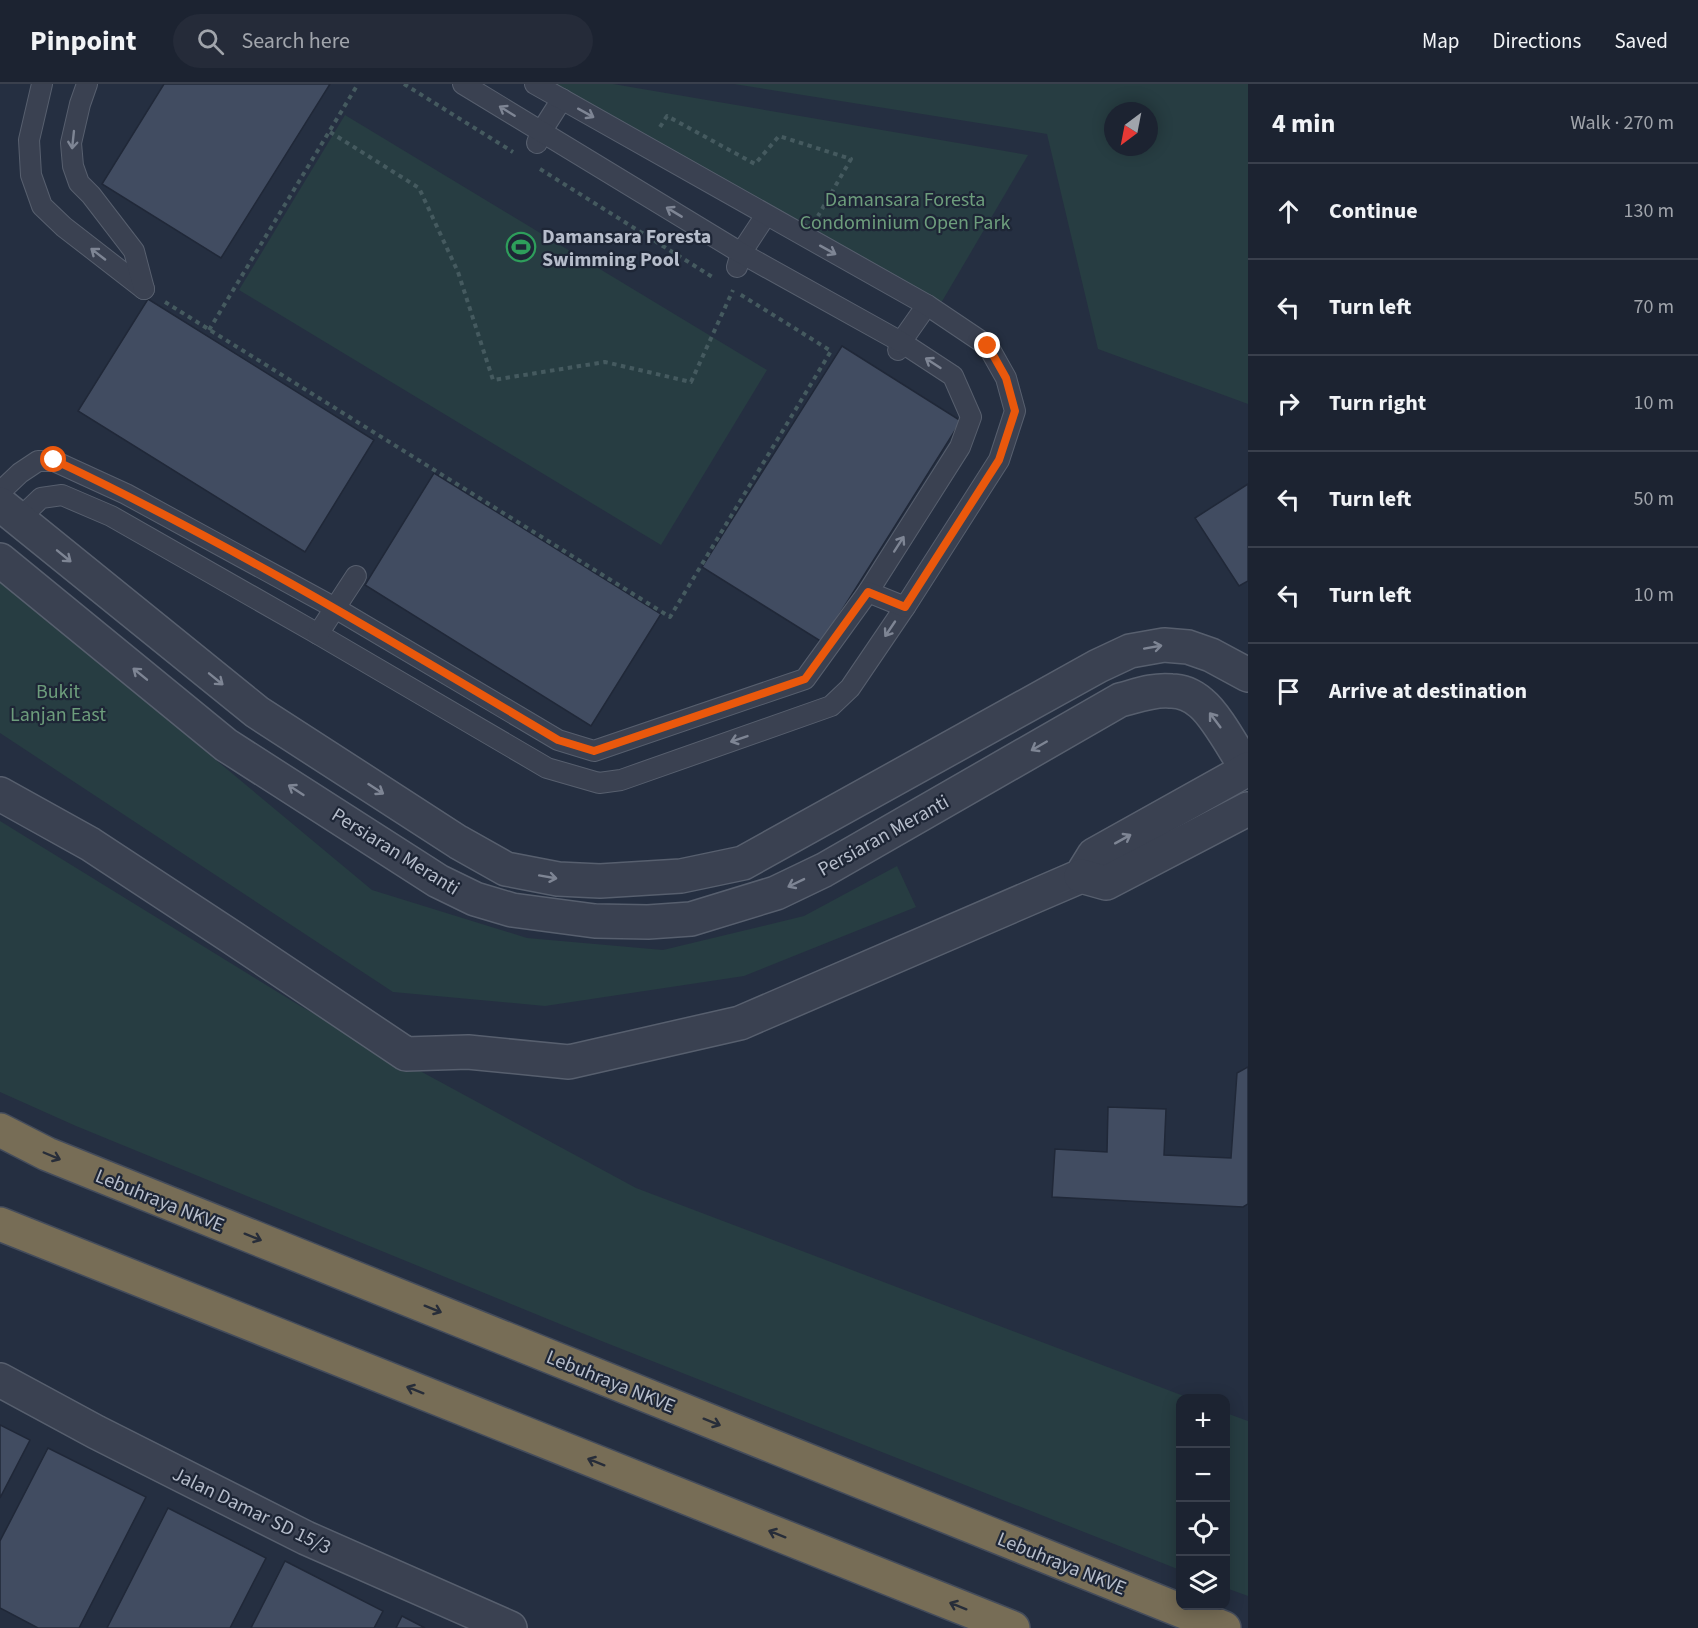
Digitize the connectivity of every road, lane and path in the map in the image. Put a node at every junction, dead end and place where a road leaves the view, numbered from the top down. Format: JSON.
{"nodes":[{"id":1,"x":42,"y":84,"type":"edge"},
{"id":2,"x":87,"y":84,"type":"edge"},
{"id":3,"x":358,"y":84,"type":"edge"},
{"id":4,"x":404,"y":84,"type":"edge"},
{"id":5,"x":463,"y":84,"type":"edge"},
{"id":6,"x":535,"y":84,"type":"edge"},
{"id":7,"x":562,"y":99,"type":"junction"},
{"id":8,"x":330,"y":132,"type":"junction"},
{"id":9,"x":539,"y":138,"type":"junction"},
{"id":10,"x":646,"y":146,"type":"junction"},
{"id":11,"x":514,"y":153,"type":"dead end"},
{"id":12,"x":534,"y":165,"type":"dead end"},
{"id":13,"x":766,"y":215,"type":"junction"},
{"id":14,"x":805,"y":237,"type":"junction"},
{"id":15,"x":739,"y":260,"type":"junction"},
{"id":16,"x":723,"y":283,"type":"dead end"},
{"id":17,"x":144,"y":289,"type":"junction"},
{"id":18,"x":927,"y":305,"type":"junction"},
{"id":19,"x":209,"y":330,"type":"junction"},
{"id":20,"x":900,"y":346,"type":"junction"},
{"id":21,"x":0,"y":492,"type":"edge"},
{"id":22,"x":6,"y":520,"type":"edge"},
{"id":23,"x":0,"y":560,"type":"edge"},
{"id":24,"x":356,"y":576,"type":"dead end"},
{"id":25,"x":868,"y":592,"type":"junction"},
{"id":26,"x":905,"y":607,"type":"junction"},
{"id":27,"x":335,"y":608,"type":"junction"},
{"id":28,"x":318,"y":634,"type":"junction"},
{"id":29,"x":1248,"y":675,"type":"edge"},
{"id":30,"x":1248,"y":775,"type":"edge"},
{"id":31,"x":0,"y":794,"type":"edge"},
{"id":32,"x":1248,"y":809,"type":"edge"},
{"id":33,"x":1209,"y":830,"type":"junction"},
{"id":34,"x":1081,"y":876,"type":"junction"},
{"id":35,"x":0,"y":1130,"type":"edge"},
{"id":36,"x":0,"y":1224,"type":"edge"},
{"id":37,"x":0,"y":1380,"type":"edge"},
{"id":38,"x":510,"y":1628,"type":"edge"},
{"id":39,"x":1013,"y":1628,"type":"edge"},
{"id":40,"x":1224,"y":1628,"type":"edge"}],
"edges":[{"from":17,"to":1,"type":"lane","one_way":true},
{"from":2,"to":17,"type":"lane","one_way":true},
{"from":3,"to":8,"type":"path"},
{"from":4,"to":11,"type":"path"},
{"from":9,"to":5,"type":"lane","one_way":true},
{"from":6,"to":7,"type":"lane"},
{"from":7,"to":9,"type":"lane"},
{"from":7,"to":10,"type":"lane","one_way":true},
{"from":8,"to":19,"type":"path"},
{"from":8,"to":19,"type":"path"},
{"from":15,"to":9,"type":"lane","one_way":true},
{"from":10,"to":13,"type":"lane"},
{"from":10,"to":14,"type":"path"},
{"from":12,"to":16,"type":"path"},
{"from":13,"to":14,"type":"lane"},
{"from":13,"to":15,"type":"lane"},
{"from":14,"to":18,"type":"lane","one_way":true},
{"from":15,"to":20,"type":"lane"},
{"from":17,"to":19,"type":"path"},
{"from":18,"to":20,"type":"lane"},
{"from":18,"to":26,"type":"lane"},
{"from":25,"to":20,"type":"lane","one_way":true},
{"from":21,"to":27,"type":"lane"},
{"from":22,"to":28,"type":"lane"},
{"from":22,"to":29,"type":"street","name":"Persiaran Meranti","one_way":true},
{"from":30,"to":23,"type":"street","name":"Persiaran Meranti","one_way":true},
{"from":24,"to":27,"type":"lane"},
{"from":25,"to":26,"type":"lane"},
{"from":25,"to":27,"type":"lane"},
{"from":26,"to":28,"type":"lane","one_way":true},
{"from":27,"to":28,"type":"lane"},
{"from":30,"to":33,"type":"street"},
{"from":34,"to":30,"type":"street","one_way":true},
{"from":31,"to":34,"type":"street"},
{"from":32,"to":33,"type":"street"},
{"from":33,"to":34,"type":"street"},
{"from":35,"to":40,"type":"highway","name":"Lebuhraya NKVE","one_way":true},
{"from":39,"to":36,"type":"highway","one_way":true},
{"from":37,"to":38,"type":"street","name":"Jalan Damar SD 15/3"}]}
